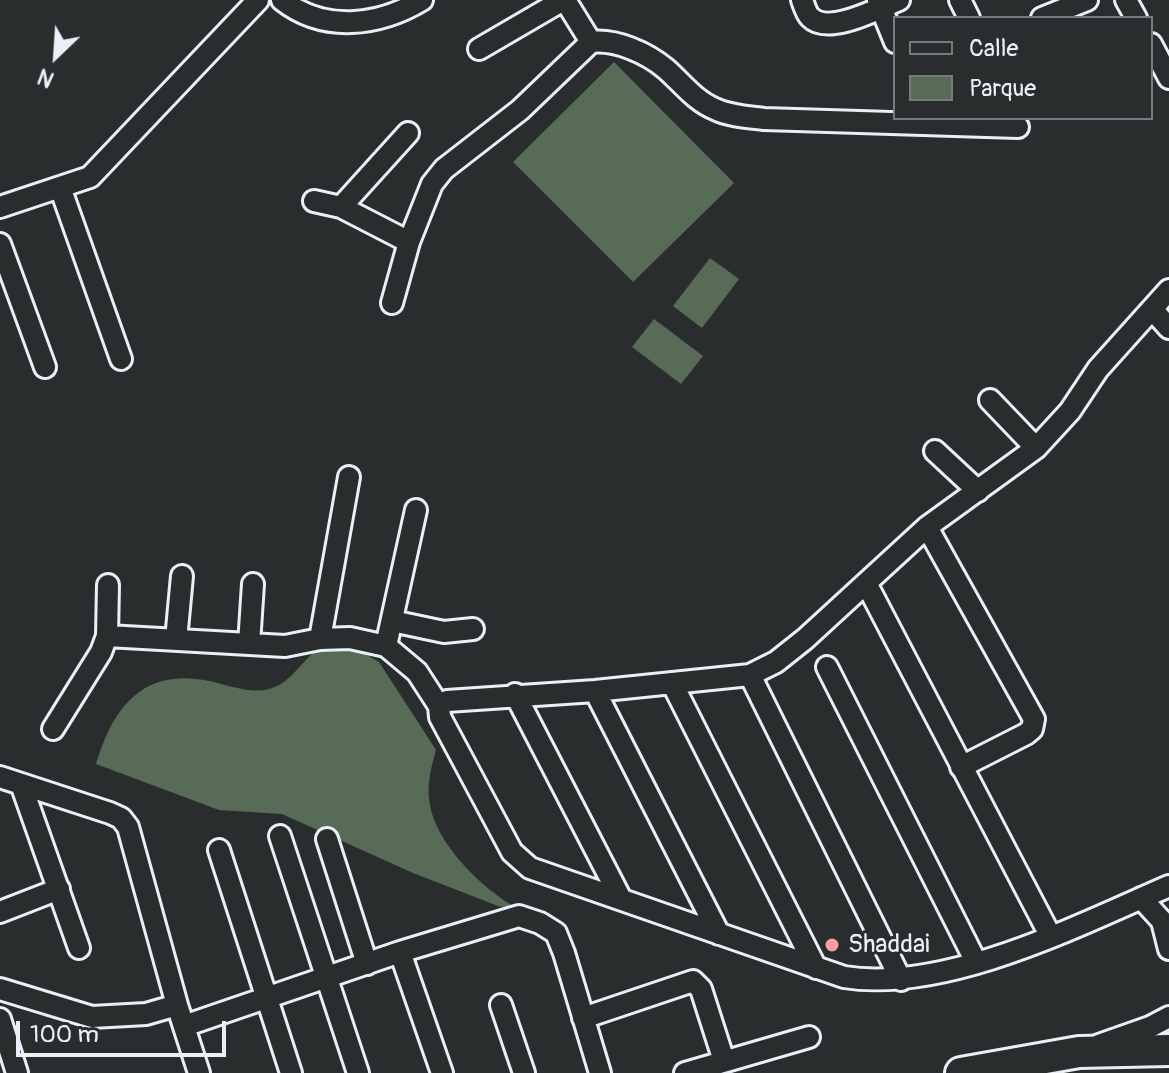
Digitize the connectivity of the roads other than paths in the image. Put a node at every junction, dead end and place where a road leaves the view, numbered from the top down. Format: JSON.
{"nodes":[{"id":1,"x":258,"y":0,"type":"edge"},
{"id":2,"x":282,"y":0,"type":"edge"},
{"id":3,"x":422,"y":0,"type":"edge"},
{"id":4,"x":564,"y":0,"type":"edge"},
{"id":5,"x":802,"y":0,"type":"edge"},
{"id":6,"x":1087,"y":0,"type":"edge"},
{"id":7,"x":886,"y":2,"type":"edge"},
{"id":8,"x":1047,"y":16,"type":"edge"},
{"id":9,"x":893,"y":33,"type":"edge"},
{"id":10,"x":591,"y":42,"type":"junction"},
{"id":11,"x":1153,"y":48,"type":"edge"},
{"id":12,"x":479,"y":49,"type":"dead end"},
{"id":13,"x":1169,"y":78,"type":"edge"},
{"id":14,"x":1018,"y":127,"type":"dead end"},
{"id":15,"x":408,"y":133,"type":"dead end"},
{"id":16,"x":60,"y":187,"type":"junction"},
{"id":17,"x":314,"y":201,"type":"dead end"},
{"id":18,"x":0,"y":207,"type":"edge"},
{"id":19,"x":341,"y":207,"type":"junction"},
{"id":20,"x":409,"y":242,"type":"junction"},
{"id":21,"x":0,"y":244,"type":"edge"},
{"id":22,"x":1169,"y":290,"type":"edge"},
{"id":23,"x":392,"y":303,"type":"dead end"},
{"id":24,"x":1152,"y":309,"type":"junction"},
{"id":25,"x":1169,"y":328,"type":"edge"},
{"id":26,"x":121,"y":359,"type":"dead end"},
{"id":27,"x":45,"y":367,"type":"dead end"},
{"id":28,"x":990,"y":400,"type":"dead end"},
{"id":29,"x":1036,"y":448,"type":"junction"},
{"id":30,"x":935,"y":451,"type":"dead end"},
{"id":31,"x":349,"y":477,"type":"dead end"},
{"id":32,"x":978,"y":491,"type":"junction"},
{"id":33,"x":416,"y":510,"type":"dead end"},
{"id":34,"x":927,"y":527,"type":"junction"},
{"id":35,"x":182,"y":576,"type":"dead end"},
{"id":36,"x":866,"y":583,"type":"junction"},
{"id":37,"x":253,"y":584,"type":"dead end"},
{"id":38,"x":108,"y":585,"type":"dead end"},
{"id":39,"x":392,"y":621,"type":"junction"},
{"id":40,"x":473,"y":629,"type":"dead end"},
{"id":41,"x":107,"y":636,"type":"junction"},
{"id":42,"x":320,"y":639,"type":"junction"},
{"id":43,"x":176,"y":640,"type":"junction"},
{"id":44,"x":249,"y":644,"type":"junction"},
{"id":45,"x":386,"y":646,"type":"junction"},
{"id":46,"x":827,"y":667,"type":"dead end"},
{"id":47,"x":750,"y":675,"type":"junction"},
{"id":48,"x":672,"y":683,"type":"junction"},
{"id":49,"x":595,"y":691,"type":"junction"},
{"id":50,"x":515,"y":694,"type":"junction"},
{"id":51,"x":439,"y":706,"type":"junction"},
{"id":52,"x":53,"y":729,"type":"dead end"},
{"id":53,"x":961,"y":767,"type":"junction"},
{"id":54,"x":0,"y":777,"type":"edge"},
{"id":55,"x":21,"y":784,"type":"junction"},
{"id":56,"x":280,"y":836,"type":"dead end"},
{"id":57,"x":327,"y":839,"type":"dead end"},
{"id":58,"x":219,"y":850,"type":"dead end"},
{"id":59,"x":1169,"y":886,"type":"edge"},
{"id":60,"x":59,"y":889,"type":"junction"},
{"id":61,"x":1141,"y":898,"type":"junction"},
{"id":62,"x":621,"y":899,"type":"junction"},
{"id":63,"x":0,"y":912,"type":"edge"},
{"id":64,"x":719,"y":934,"type":"junction"},
{"id":65,"x":1051,"y":937,"type":"junction"},
{"id":66,"x":79,"y":948,"type":"dead end"},
{"id":67,"x":1169,"y":949,"type":"edge"},
{"id":68,"x":400,"y":952,"type":"junction"},
{"id":69,"x":976,"y":962,"type":"junction"},
{"id":70,"x":367,"y":964,"type":"junction"},
{"id":71,"x":816,"y":968,"type":"junction"},
{"id":72,"x":325,"y":979,"type":"junction"},
{"id":73,"x":901,"y":980,"type":"junction"},
{"id":74,"x":0,"y":989,"type":"edge"},
{"id":75,"x":266,"y":999,"type":"junction"},
{"id":76,"x":177,"y":1005,"type":"junction"},
{"id":77,"x":501,"y":1005,"type":"dead end"},
{"id":78,"x":1169,"y":1017,"type":"edge"},
{"id":79,"x":583,"y":1018,"type":"junction"},
{"id":80,"x":0,"y":1019,"type":"edge"},
{"id":81,"x":184,"y":1026,"type":"junction"},
{"id":82,"x":809,"y":1037,"type":"dead end"},
{"id":83,"x":1169,"y":1050,"type":"edge"},
{"id":84,"x":1079,"y":1052,"type":"junction"},
{"id":85,"x":705,"y":1069,"type":"edge"},
{"id":86,"x":17,"y":1073,"type":"edge"},
{"id":87,"x":199,"y":1073,"type":"edge"},
{"id":88,"x":291,"y":1073,"type":"edge"},
{"id":89,"x":358,"y":1073,"type":"edge"},
{"id":90,"x":442,"y":1073,"type":"edge"},
{"id":91,"x":524,"y":1073,"type":"edge"},
{"id":92,"x":600,"y":1073,"type":"edge"},
{"id":93,"x":961,"y":1073,"type":"edge"}],
"edges":[{"from":1,"to":16,"type":"street"},
{"from":2,"to":3,"type":"street"},
{"from":4,"to":10,"type":"street"},
{"from":4,"to":12,"type":"street"},
{"from":5,"to":7,"type":"street"},
{"from":6,"to":8,"type":"street"},
{"from":7,"to":9,"type":"street"},
{"from":10,"to":14,"type":"street"},
{"from":10,"to":20,"type":"street"},
{"from":11,"to":13,"type":"street"},
{"from":15,"to":19,"type":"street"},
{"from":16,"to":18,"type":"street"},
{"from":16,"to":26,"type":"street"},
{"from":17,"to":19,"type":"street"},
{"from":19,"to":20,"type":"street"},
{"from":20,"to":23,"type":"street"},
{"from":21,"to":27,"type":"street"},
{"from":22,"to":24,"type":"street"},
{"from":24,"to":25,"type":"street"},
{"from":24,"to":29,"type":"street"},
{"from":28,"to":29,"type":"street"},
{"from":29,"to":32,"type":"street"},
{"from":30,"to":32,"type":"street"},
{"from":31,"to":42,"type":"street"},
{"from":32,"to":34,"type":"street"},
{"from":33,"to":39,"type":"street"},
{"from":34,"to":36,"type":"street"},
{"from":34,"to":53,"type":"street"},
{"from":35,"to":43,"type":"street"},
{"from":36,"to":47,"type":"street"},
{"from":36,"to":53,"type":"street"},
{"from":37,"to":44,"type":"street"},
{"from":38,"to":41,"type":"street"},
{"from":39,"to":40,"type":"street"},
{"from":39,"to":45,"type":"street"},
{"from":41,"to":43,"type":"street"},
{"from":41,"to":52,"type":"street"},
{"from":42,"to":44,"type":"street"},
{"from":42,"to":45,"type":"street"},
{"from":43,"to":44,"type":"street"},
{"from":45,"to":51,"type":"street"},
{"from":46,"to":69,"type":"street"},
{"from":47,"to":48,"type":"street"},
{"from":47,"to":73,"type":"street"},
{"from":48,"to":49,"type":"street"},
{"from":48,"to":71,"type":"street"},
{"from":49,"to":50,"type":"street"},
{"from":49,"to":64,"type":"street"},
{"from":50,"to":51,"type":"street"},
{"from":50,"to":62,"type":"street"},
{"from":51,"to":62,"type":"street"},
{"from":53,"to":65,"type":"street"},
{"from":54,"to":55,"type":"street"},
{"from":55,"to":60,"type":"street"},
{"from":55,"to":76,"type":"street"},
{"from":56,"to":72,"type":"street"},
{"from":57,"to":70,"type":"street"},
{"from":58,"to":75,"type":"street"},
{"from":59,"to":61,"type":"street"},
{"from":60,"to":63,"type":"street"},
{"from":60,"to":66,"type":"street"},
{"from":61,"to":65,"type":"street"},
{"from":61,"to":67,"type":"street"},
{"from":62,"to":64,"type":"street"},
{"from":64,"to":71,"type":"street"},
{"from":65,"to":69,"type":"street"},
{"from":68,"to":70,"type":"street"},
{"from":68,"to":79,"type":"street"},
{"from":68,"to":90,"type":"street"},
{"from":69,"to":73,"type":"street"},
{"from":70,"to":72,"type":"street"},
{"from":71,"to":73,"type":"street"},
{"from":72,"to":75,"type":"street"},
{"from":72,"to":89,"type":"street"},
{"from":74,"to":76,"type":"street"},
{"from":75,"to":81,"type":"street"},
{"from":75,"to":88,"type":"street"},
{"from":76,"to":81,"type":"street"},
{"from":77,"to":91,"type":"street"},
{"from":78,"to":84,"type":"street"},
{"from":79,"to":85,"type":"street"},
{"from":79,"to":92,"type":"street"},
{"from":80,"to":86,"type":"street"},
{"from":81,"to":87,"type":"street"},
{"from":82,"to":85,"type":"street"},
{"from":83,"to":84,"type":"highway"},
{"from":84,"to":93,"type":"highway"}]}
